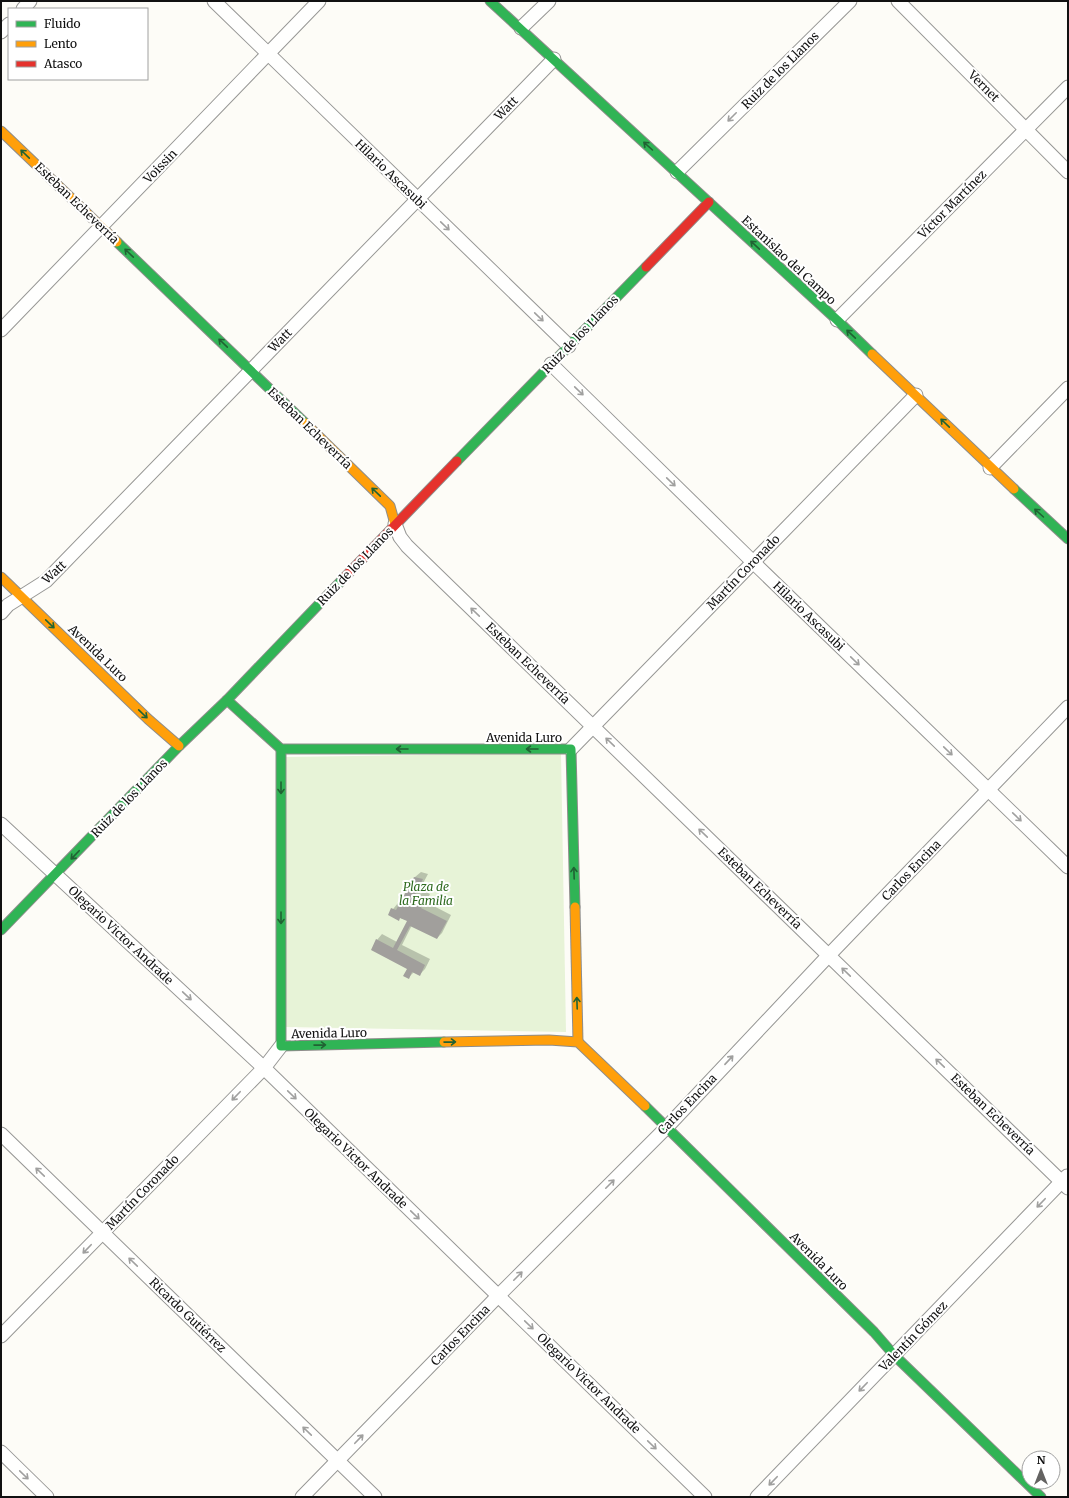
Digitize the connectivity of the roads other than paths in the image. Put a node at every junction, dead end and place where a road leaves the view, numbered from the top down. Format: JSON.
{"nodes":[{"id":1,"x":214,"y":1,"type":"edge"},
{"id":2,"x":319,"y":1,"type":"edge"},
{"id":3,"x":490,"y":1,"type":"edge"},
{"id":4,"x":549,"y":1,"type":"edge"},
{"id":5,"x":850,"y":1,"type":"edge"},
{"id":6,"x":898,"y":1,"type":"edge"},
{"id":7,"x":521,"y":28,"type":"junction"},
{"id":8,"x":268,"y":54,"type":"junction"},
{"id":9,"x":554,"y":60,"type":"junction"},
{"id":10,"x":1068,"y":87,"type":"edge"},
{"id":11,"x":1026,"y":129,"type":"junction"},
{"id":12,"x":1,"y":131,"type":"edge"},
{"id":13,"x":677,"y":172,"type":"junction"},
{"id":14,"x":1068,"y":172,"type":"edge"},
{"id":15,"x":417,"y":199,"type":"junction"},
{"id":16,"x":709,"y":202,"type":"junction"},
{"id":17,"x":101,"y":227,"type":"junction"},
{"id":18,"x":837,"y":320,"type":"junction"},
{"id":19,"x":1,"y":330,"type":"edge"},
{"id":20,"x":569,"y":346,"type":"junction"},
{"id":21,"x":551,"y":364,"type":"junction"},
{"id":22,"x":251,"y":370,"type":"junction"},
{"id":23,"x":1068,"y":388,"type":"edge"},
{"id":24,"x":916,"y":395,"type":"junction"},
{"id":25,"x":990,"y":468,"type":"junction"},
{"id":26,"x":395,"y":524,"type":"junction"},
{"id":27,"x":1068,"y":539,"type":"edge"},
{"id":28,"x":753,"y":562,"type":"junction"},
{"id":29,"x":1,"y":577,"type":"edge"},
{"id":30,"x":22,"y":597,"type":"junction"},
{"id":31,"x":1,"y":613,"type":"edge"},
{"id":32,"x":227,"y":700,"type":"junction"},
{"id":33,"x":1068,"y":707,"type":"edge"},
{"id":34,"x":594,"y":726,"type":"junction"},
{"id":35,"x":179,"y":746,"type":"junction"},
{"id":36,"x":281,"y":749,"type":"junction"},
{"id":37,"x":571,"y":749,"type":"junction"},
{"id":38,"x":989,"y":790,"type":"junction"},
{"id":39,"x":1,"y":824,"type":"edge"},
{"id":40,"x":1068,"y":867,"type":"edge"},
{"id":41,"x":56,"y":875,"type":"junction"},
{"id":42,"x":1,"y":930,"type":"edge"},
{"id":43,"x":829,"y":955,"type":"junction"},
{"id":44,"x":578,"y":1042,"type":"junction"},
{"id":45,"x":282,"y":1046,"type":"junction"},
{"id":46,"x":264,"y":1068,"type":"junction"},
{"id":47,"x":667,"y":1127,"type":"junction"},
{"id":48,"x":1,"y":1134,"type":"edge"},
{"id":49,"x":1066,"y":1181,"type":"edge"},
{"id":50,"x":103,"y":1232,"type":"junction"},
{"id":51,"x":499,"y":1295,"type":"junction"},
{"id":52,"x":1,"y":1336,"type":"edge"},
{"id":53,"x":894,"y":1355,"type":"junction"},
{"id":54,"x":1,"y":1452,"type":"edge"},
{"id":55,"x":338,"y":1461,"type":"junction"},
{"id":56,"x":47,"y":1497,"type":"edge"},
{"id":57,"x":302,"y":1497,"type":"edge"},
{"id":58,"x":375,"y":1497,"type":"edge"},
{"id":59,"x":705,"y":1497,"type":"edge"},
{"id":60,"x":757,"y":1497,"type":"edge"},
{"id":61,"x":1041,"y":1497,"type":"edge"}],
"edges":[{"from":1,"to":8,"type":"street","name":"Hilario Ascasubi"},
{"from":2,"to":8,"type":"street","name":"Voissin"},
{"from":3,"to":7,"type":"street","name":"Estanislao del Campo"},
{"from":4,"to":7,"type":"street"},
{"from":5,"to":13,"type":"street","name":"Ruiz de los Llanos","one_way":true},
{"from":6,"to":11,"type":"street","name":"Vernet"},
{"from":7,"to":9,"type":"street","name":"Estanislao del Campo"},
{"from":8,"to":15,"type":"street","name":"Hilario Ascasubi"},
{"from":8,"to":17,"type":"street","name":"Voissin"},
{"from":13,"to":9,"type":"street","name":"Estanislao del Campo","one_way":true},
{"from":9,"to":15,"type":"street","name":"Watt"},
{"from":10,"to":11,"type":"street","name":"Víctor Martínez"},
{"from":11,"to":14,"type":"street","name":"Vernet"},
{"from":11,"to":18,"type":"street","name":"Víctor Martínez"},
{"from":17,"to":12,"type":"street","name":"Esteban Echeverría","one_way":true},
{"from":13,"to":16,"type":"street","name":"Estanislao del Campo"},
{"from":15,"to":20,"type":"street","name":"Hilario Ascasubi","one_way":true},
{"from":15,"to":22,"type":"street","name":"Watt"},
{"from":18,"to":16,"type":"street","name":"Estanislao del Campo","one_way":true},
{"from":16,"to":20,"type":"street","name":"Ruiz de los Llanos"},
{"from":17,"to":19,"type":"street","name":"Voissin"},
{"from":22,"to":17,"type":"street","name":"Esteban Echeverría","one_way":true},
{"from":24,"to":18,"type":"street","name":"Estanislao del Campo","one_way":true},
{"from":20,"to":21,"type":"street","name":"Ruiz de los Llanos"},
{"from":21,"to":26,"type":"street","name":"Ruiz de los Llanos"},
{"from":21,"to":28,"type":"street","name":"Hilario Ascasubi","one_way":true},
{"from":26,"to":22,"type":"street","name":"Esteban Echeverría","one_way":true},
{"from":22,"to":30,"type":"street","name":"Watt"},
{"from":23,"to":25,"type":"street"},
{"from":25,"to":24,"type":"street","name":"Estanislao del Campo","one_way":true},
{"from":24,"to":28,"type":"street","name":"Martín Coronado"},
{"from":27,"to":25,"type":"street","name":"Estanislao del Campo","one_way":true},
{"from":26,"to":32,"type":"street","name":"Ruiz de los Llanos"},
{"from":34,"to":26,"type":"street","name":"Esteban Echeverría","one_way":true},
{"from":28,"to":34,"type":"street","name":"Martín Coronado"},
{"from":28,"to":38,"type":"street","name":"Hilario Ascasubi","one_way":true},
{"from":29,"to":30,"type":"street","name":"Avenida Luro"},
{"from":30,"to":31,"type":"street","name":"Watt"},
{"from":30,"to":35,"type":"street","name":"Avenida Luro","one_way":true},
{"from":32,"to":35,"type":"street","name":"Ruiz de los Llanos"},
{"from":32,"to":36,"type":"street"},
{"from":33,"to":38,"type":"street","name":"Carlos Encina"},
{"from":34,"to":37,"type":"street","name":"Martín Coronado"},
{"from":43,"to":34,"type":"street","name":"Esteban Echeverría","one_way":true},
{"from":35,"to":41,"type":"street","name":"Ruiz de los Llanos","one_way":true},
{"from":37,"to":36,"type":"street","name":"Avenida Luro","one_way":true},
{"from":36,"to":45,"type":"street","name":"Avenida Luro","one_way":true},
{"from":44,"to":37,"type":"street","name":"Avenida Luro","one_way":true},
{"from":38,"to":40,"type":"street","name":"Hilario Ascasubi","one_way":true},
{"from":38,"to":43,"type":"street","name":"Carlos Encina"},
{"from":39,"to":41,"type":"street","name":"Olegario Victor Andrade"},
{"from":41,"to":42,"type":"street","name":"Ruiz de los Llanos"},
{"from":41,"to":46,"type":"street","name":"Olegario Victor Andrade","one_way":true},
{"from":47,"to":43,"type":"street","name":"Carlos Encina","one_way":true},
{"from":49,"to":43,"type":"street","name":"Esteban Echeverría","one_way":true},
{"from":45,"to":44,"type":"street","name":"Avenida Luro","one_way":true},
{"from":44,"to":47,"type":"street","name":"Avenida Luro"},
{"from":45,"to":46,"type":"street","name":"Martín Coronado"},
{"from":46,"to":50,"type":"street","name":"Martín Coronado","one_way":true},
{"from":46,"to":51,"type":"street","name":"Olegario Victor Andrade","one_way":true},
{"from":51,"to":47,"type":"street","name":"Carlos Encina","one_way":true},
{"from":47,"to":53,"type":"street","name":"Avenida Luro"},
{"from":50,"to":48,"type":"street","name":"Ricardo Gutiérrez","one_way":true},
{"from":49,"to":53,"type":"street","name":"Valentín Gómez","one_way":true},
{"from":50,"to":52,"type":"street","name":"Martín Coronado","one_way":true},
{"from":55,"to":50,"type":"street","name":"Ricardo Gutiérrez","one_way":true},
{"from":55,"to":51,"type":"street","name":"Carlos Encina","one_way":true},
{"from":51,"to":59,"type":"street","name":"Olegario Victor Andrade","one_way":true},
{"from":53,"to":60,"type":"street","name":"Valentín Gómez","one_way":true},
{"from":53,"to":61,"type":"street","name":"Avenida Luro"},
{"from":54,"to":56,"type":"street","one_way":true},
{"from":55,"to":57,"type":"street","name":"Carlos Encina"},
{"from":55,"to":58,"type":"street","name":"Ricardo Gutiérrez"}]}
